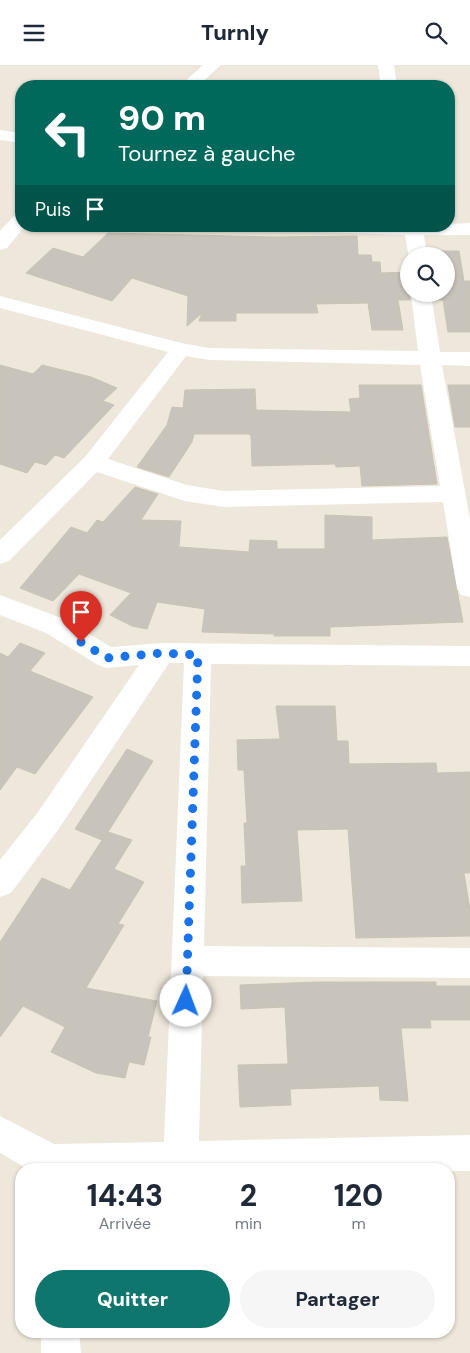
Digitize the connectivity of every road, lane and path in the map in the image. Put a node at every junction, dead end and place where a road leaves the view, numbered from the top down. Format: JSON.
{"nodes":[{"id":1,"x":213,"y":65,"type":"edge"},
{"id":2,"x":386,"y":65,"type":"edge"},
{"id":3,"x":195,"y":80,"type":"edge"},
{"id":4,"x":389,"y":80,"type":"edge"},
{"id":5,"x":0,"y":135,"type":"edge"},
{"id":6,"x":15,"y":137,"type":"edge"},
{"id":7,"x":15,"y":226,"type":"edge"},
{"id":8,"x":455,"y":229,"type":"edge"},
{"id":9,"x":470,"y":229,"type":"edge"},
{"id":10,"x":413,"y":232,"type":"edge"},
{"id":11,"x":0,"y":244,"type":"edge"},
{"id":12,"x":415,"y":247,"type":"edge"},
{"id":13,"x":0,"y":302,"type":"edge"},
{"id":14,"x":422,"y":302,"type":"edge"},
{"id":15,"x":181,"y":349,"type":"junction"},
{"id":16,"x":430,"y":359,"type":"junction"},
{"id":17,"x":470,"y":359,"type":"edge"},
{"id":18,"x":93,"y":462,"type":"junction"},
{"id":19,"x":453,"y":494,"type":"junction"},
{"id":20,"x":0,"y":555,"type":"edge"},
{"id":21,"x":470,"y":588,"type":"edge"},
{"id":22,"x":0,"y":605,"type":"edge"},
{"id":23,"x":162,"y":653,"type":"junction"},
{"id":24,"x":198,"y":655,"type":"junction"},
{"id":25,"x":470,"y":656,"type":"edge"},
{"id":26,"x":0,"y":883,"type":"edge"},
{"id":27,"x":188,"y":961,"type":"junction"},
{"id":28,"x":470,"y":963,"type":"edge"},
{"id":29,"x":0,"y":1134,"type":"edge"},
{"id":30,"x":470,"y":1153,"type":"edge"},
{"id":31,"x":181,"y":1160,"type":"junction"},
{"id":32,"x":48,"y":1163,"type":"edge"},
{"id":33,"x":103,"y":1163,"type":"edge"},
{"id":34,"x":60,"y":1338,"type":"edge"},
{"id":35,"x":61,"y":1353,"type":"edge"}],
"edges":[{"from":1,"to":3,"type":"street"},
{"from":2,"to":4,"type":"street"},
{"from":5,"to":6,"type":"street"},
{"from":7,"to":11,"type":"street"},
{"from":8,"to":9,"type":"street"},
{"from":10,"to":12,"type":"street"},
{"from":13,"to":15,"type":"street"},
{"from":14,"to":16,"type":"street"},
{"from":15,"to":16,"type":"street"},
{"from":15,"to":18,"type":"street"},
{"from":16,"to":17,"type":"street"},
{"from":16,"to":19,"type":"street"},
{"from":18,"to":19,"type":"street"},
{"from":18,"to":20,"type":"street"},
{"from":19,"to":21,"type":"street"},
{"from":22,"to":23,"type":"street"},
{"from":23,"to":24,"type":"street"},
{"from":23,"to":26,"type":"street"},
{"from":24,"to":25,"type":"street"},
{"from":24,"to":27,"type":"street"},
{"from":27,"to":28,"type":"street"},
{"from":27,"to":31,"type":"street"},
{"from":29,"to":32,"type":"street"},
{"from":30,"to":31,"type":"street"},
{"from":31,"to":33,"type":"street"},
{"from":34,"to":35,"type":"street"}]}
